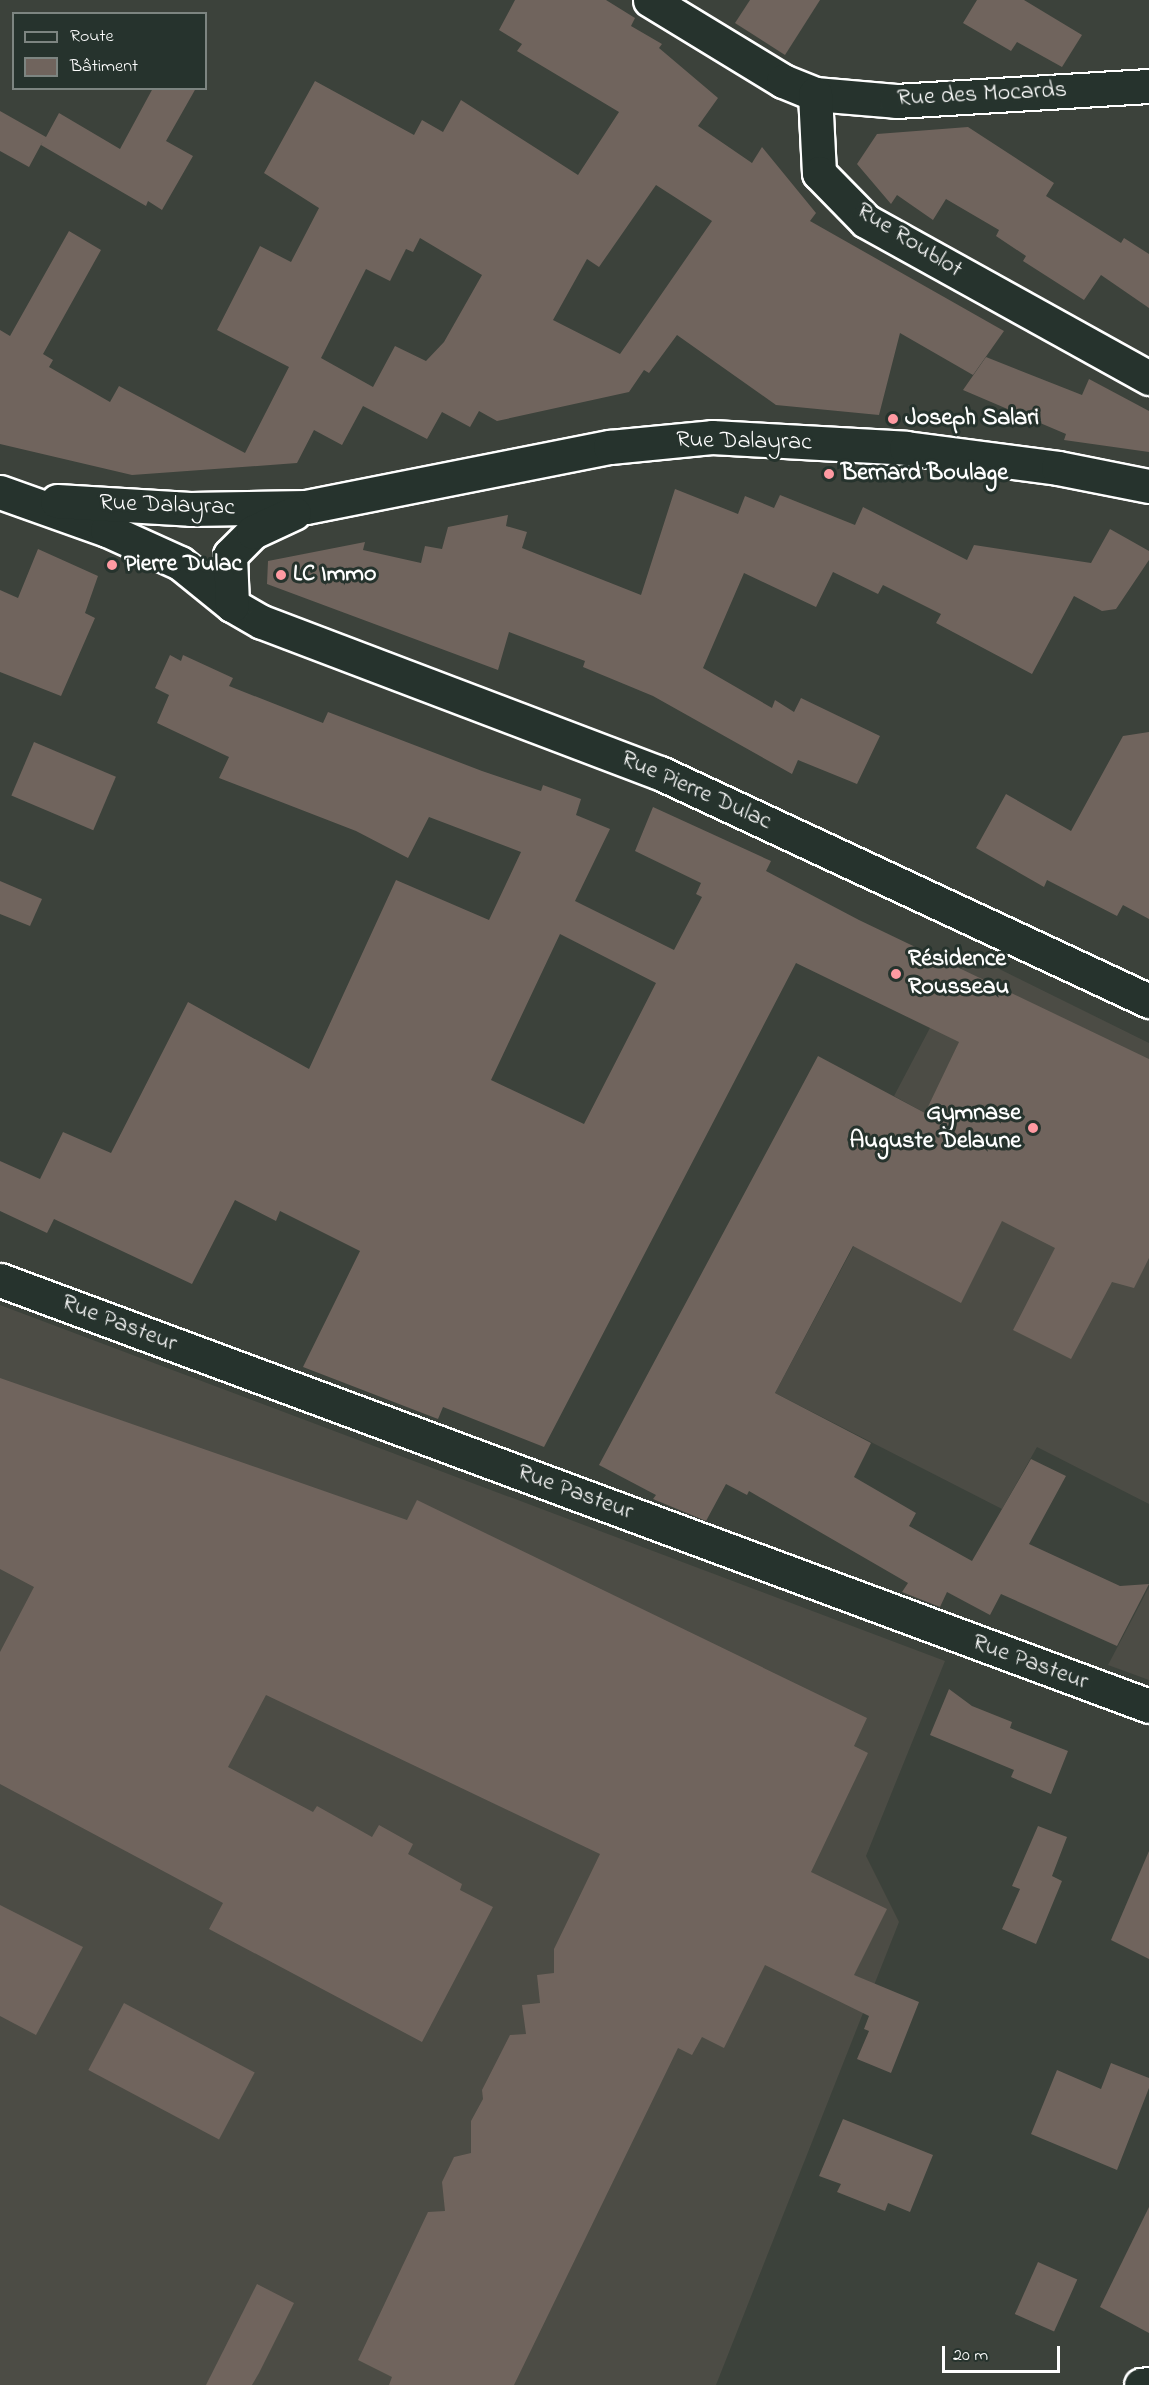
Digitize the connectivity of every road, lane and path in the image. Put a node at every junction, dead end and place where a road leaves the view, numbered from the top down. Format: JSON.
{"nodes":[{"id":1,"x":650,"y":0,"type":"edge"},
{"id":2,"x":1149,"y":86,"type":"edge"},
{"id":3,"x":815,"y":94,"type":"junction"},
{"id":4,"x":1149,"y":378,"type":"edge"},
{"id":5,"x":1149,"y":486,"type":"edge"},
{"id":6,"x":14,"y":496,"type":"edge"},
{"id":7,"x":306,"y":507,"type":"junction"},
{"id":8,"x":232,"y":605,"type":"junction"},
{"id":9,"x":1149,"y":1001,"type":"edge"},
{"id":10,"x":0,"y":1280,"type":"edge"},
{"id":11,"x":1149,"y":1706,"type":"edge"},
{"id":12,"x":1149,"y":2384,"type":"edge"},
{"id":13,"x":1141,"y":2385,"type":"edge"}],
"edges":[{"from":1,"to":3,"type":"main road"},
{"from":2,"to":3,"type":"main road","name":"Rue des Mocards"},
{"from":3,"to":4,"type":"main road","name":"Rue Roublot"},
{"from":5,"to":7,"type":"main road","name":"Rue Dalayrac"},
{"from":6,"to":7,"type":"main road","name":"Rue Dalayrac"},
{"from":6,"to":8,"type":"main road","name":"Rue Dalayrac"},
{"from":7,"to":8,"type":"main road","name":"Rue Dalayrac"},
{"from":8,"to":9,"type":"main road","name":"Rue Pierre Dulac"},
{"from":10,"to":11,"type":"main road","name":"Rue Pasteur"},
{"from":12,"to":13,"type":"main road"}]}
